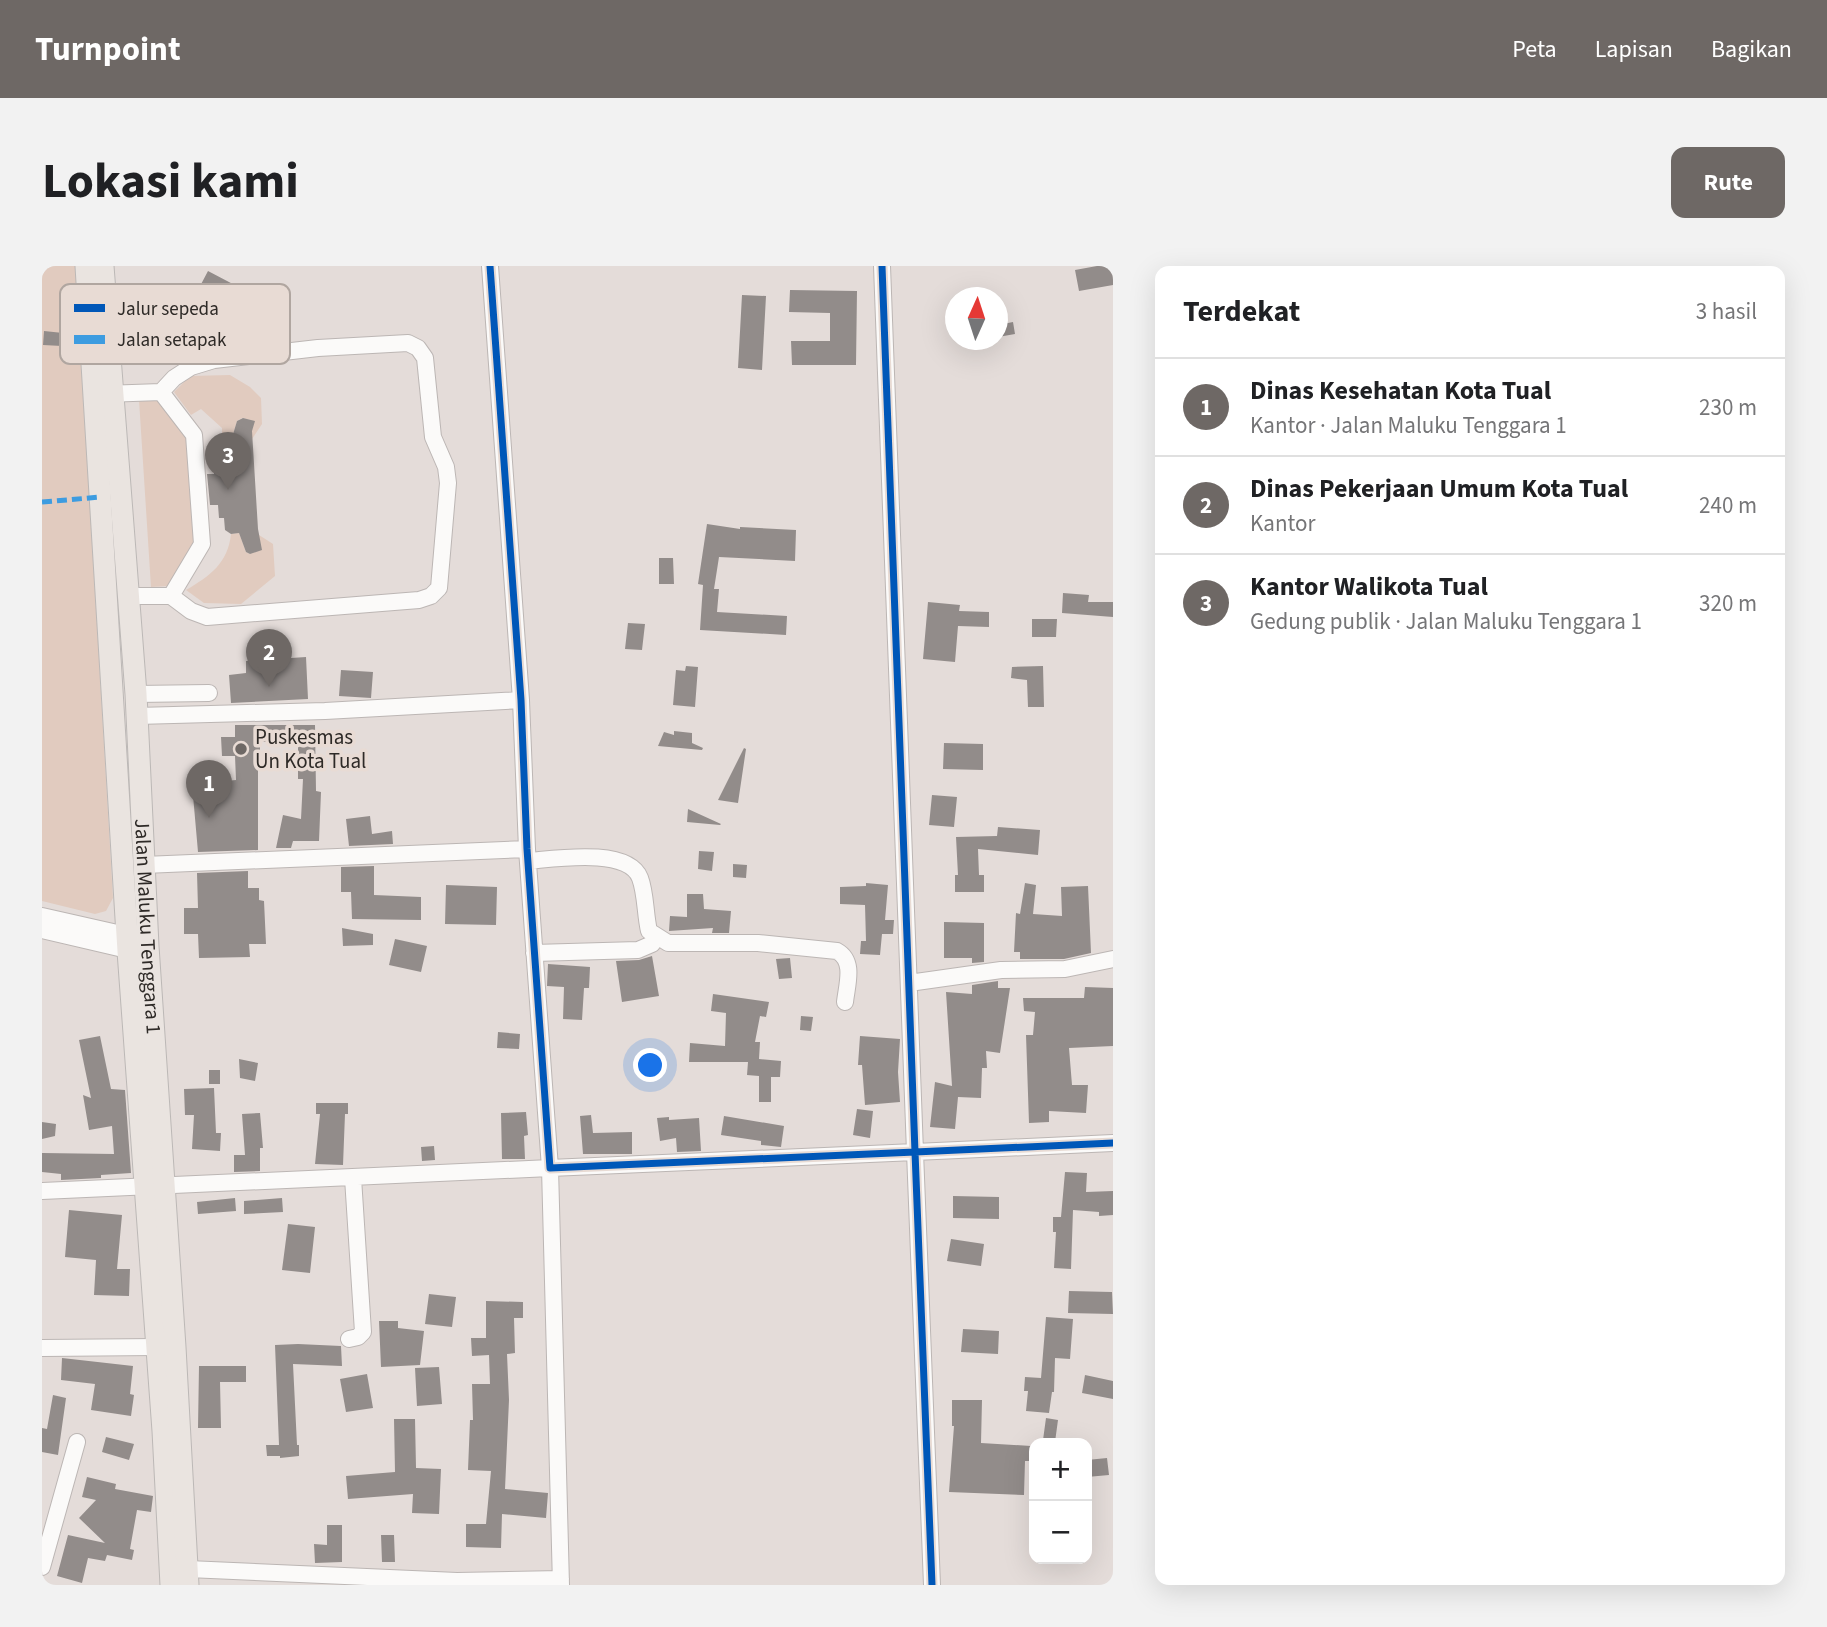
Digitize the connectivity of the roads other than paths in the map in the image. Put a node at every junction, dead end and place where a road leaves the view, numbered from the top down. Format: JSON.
{"nodes":[{"id":1,"x":86,"y":266,"type":"edge"},
{"id":2,"x":103,"y":266,"type":"edge"},
{"id":3,"x":490,"y":266,"type":"edge"},
{"id":4,"x":883,"y":266,"type":"edge"},
{"id":5,"x":89,"y":284,"type":"edge"},
{"id":6,"x":103,"y":284,"type":"edge"},
{"id":7,"x":290,"y":351,"type":"edge"},
{"id":8,"x":100,"y":364,"type":"edge"},
{"id":9,"x":104,"y":364,"type":"edge"},
{"id":10,"x":201,"y":364,"type":"edge"},
{"id":11,"x":161,"y":392,"type":"junction"},
{"id":12,"x":104,"y":394,"type":"junction"},
{"id":13,"x":129,"y":596,"type":"junction"},
{"id":14,"x":171,"y":596,"type":"junction"},
{"id":15,"x":209,"y":693,"type":"dead end"},
{"id":16,"x":136,"y":694,"type":"junction"},
{"id":17,"x":520,"y":700,"type":"junction"},
{"id":18,"x":137,"y":716,"type":"junction"},
{"id":19,"x":527,"y":855,"type":"junction"},
{"id":20,"x":144,"y":866,"type":"junction"},
{"id":21,"x":42,"y":916,"type":"edge"},
{"id":22,"x":42,"y":930,"type":"edge"},
{"id":23,"x":656,"y":938,"type":"junction"},
{"id":24,"x":138,"y":945,"type":"junction"},
{"id":25,"x":534,"y":953,"type":"junction"},
{"id":26,"x":1113,"y":959,"type":"edge"},
{"id":27,"x":909,"y":983,"type":"junction"},
{"id":28,"x":845,"y":1002,"type":"dead end"},
{"id":29,"x":1113,"y":1143,"type":"edge"},
{"id":30,"x":915,"y":1152,"type":"junction"},
{"id":31,"x":550,"y":1168,"type":"junction"},
{"id":32,"x":353,"y":1178,"type":"junction"},
{"id":33,"x":155,"y":1184,"type":"junction"},
{"id":34,"x":42,"y":1191,"type":"edge"},
{"id":35,"x":349,"y":1339,"type":"dead end"},
{"id":36,"x":157,"y":1347,"type":"junction"},
{"id":37,"x":42,"y":1348,"type":"edge"},
{"id":38,"x":78,"y":1442,"type":"dead end"},
{"id":39,"x":42,"y":1567,"type":"edge"},
{"id":40,"x":188,"y":1577,"type":"edge"},
{"id":41,"x":561,"y":1582,"type":"edge"},
{"id":42,"x":171,"y":1585,"type":"edge"},
{"id":43,"x":932,"y":1585,"type":"edge"}],
"edges":[{"from":1,"to":5,"type":"main road","name":"Jalan Maluku Tenggara 1"},
{"from":2,"to":6,"type":"main road","name":"Jalan Maluku Tenggara 1"},
{"from":3,"to":17,"type":"street"},
{"from":4,"to":27,"type":"street"},
{"from":7,"to":14,"type":"street"},
{"from":8,"to":12,"type":"main road","name":"Jalan Maluku Tenggara 1"},
{"from":9,"to":12,"type":"main road","name":"Jalan Maluku Tenggara 1"},
{"from":10,"to":11,"type":"street"},
{"from":11,"to":12,"type":"street"},
{"from":11,"to":14,"type":"street"},
{"from":12,"to":13,"type":"main road","name":"Jalan Maluku Tenggara 1"},
{"from":12,"to":24,"type":"main road","name":"Jalan Maluku Tenggara 1"},
{"from":13,"to":14,"type":"street"},
{"from":13,"to":16,"type":"main road","name":"Jalan Maluku Tenggara 1"},
{"from":15,"to":16,"type":"street"},
{"from":16,"to":18,"type":"main road","name":"Jalan Maluku Tenggara 1"},
{"from":17,"to":18,"type":"street"},
{"from":17,"to":19,"type":"street"},
{"from":18,"to":20,"type":"main road","name":"Jalan Maluku Tenggara 1"},
{"from":19,"to":20,"type":"street"},
{"from":19,"to":23,"type":"street"},
{"from":19,"to":25,"type":"street"},
{"from":20,"to":24,"type":"main road","name":"Jalan Maluku Tenggara 1"},
{"from":21,"to":24,"type":"street"},
{"from":22,"to":24,"type":"street"},
{"from":23,"to":25,"type":"street"},
{"from":23,"to":28,"type":"street"},
{"from":24,"to":33,"type":"main road","name":"Jalan Maluku Tenggara 1"},
{"from":25,"to":31,"type":"street"},
{"from":26,"to":27,"type":"street"},
{"from":27,"to":30,"type":"street"},
{"from":29,"to":30,"type":"street"},
{"from":30,"to":31,"type":"street"},
{"from":30,"to":43,"type":"street"},
{"from":31,"to":32,"type":"street"},
{"from":31,"to":41,"type":"street"},
{"from":32,"to":33,"type":"street"},
{"from":32,"to":35,"type":"street"},
{"from":33,"to":34,"type":"street"},
{"from":33,"to":36,"type":"main road","name":"Jalan Maluku Tenggara 1"},
{"from":33,"to":40,"type":"main road","name":"Jalan Maluku Tenggara 1"},
{"from":36,"to":37,"type":"street"},
{"from":36,"to":42,"type":"main road","name":"Jalan Maluku Tenggara 1"},
{"from":38,"to":39,"type":"street"},
{"from":40,"to":41,"type":"street"}]}
